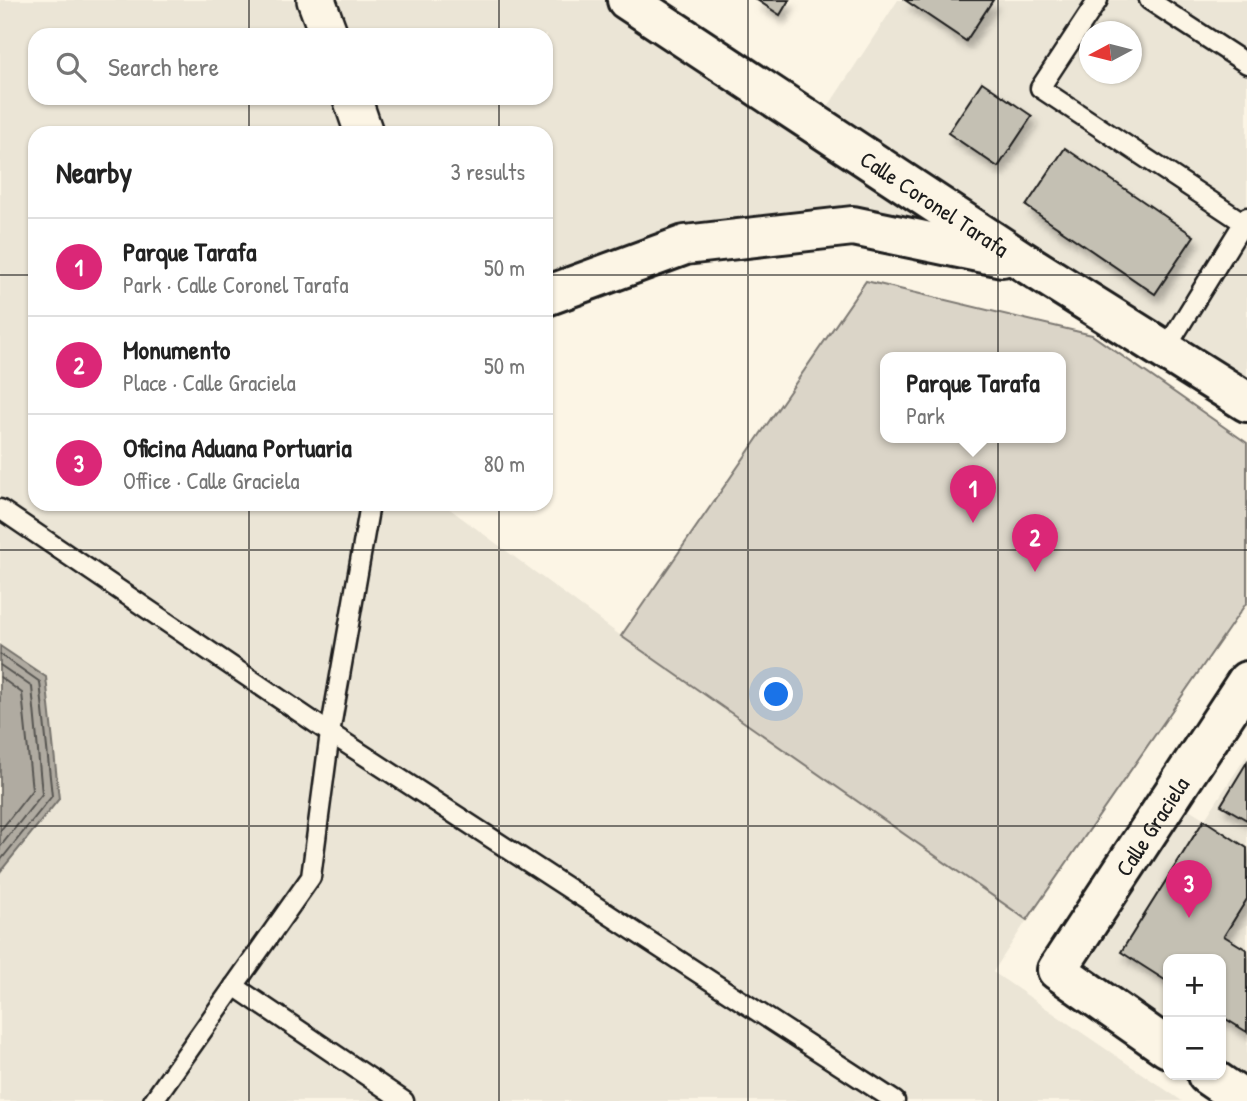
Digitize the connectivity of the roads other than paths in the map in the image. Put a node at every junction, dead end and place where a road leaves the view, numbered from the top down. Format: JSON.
{"nodes":[{"id":1,"x":316,"y":0,"type":"edge"},
{"id":2,"x":627,"y":0,"type":"edge"},
{"id":3,"x":1098,"y":0,"type":"edge"},
{"id":4,"x":1149,"y":0,"type":"edge"},
{"id":5,"x":326,"y":28,"type":"edge"},
{"id":6,"x":1247,"y":64,"type":"edge"},
{"id":7,"x":355,"y":105,"type":"edge"},
{"id":8,"x":362,"y":126,"type":"edge"},
{"id":9,"x":1246,"y":221,"type":"edge"},
{"id":10,"x":1021,"y":260,"type":"junction"},
{"id":11,"x":553,"y":293,"type":"edge"},
{"id":12,"x":1165,"y":350,"type":"junction"},
{"id":13,"x":1247,"y":402,"type":"edge"},
{"id":14,"x":0,"y":509,"type":"edge"},
{"id":15,"x":369,"y":511,"type":"edge"},
{"id":16,"x":1247,"y":681,"type":"edge"},
{"id":17,"x":330,"y":733,"type":"junction"},
{"id":18,"x":234,"y":986,"type":"junction"},
{"id":19,"x":1163,"y":1044,"type":"edge"},
{"id":20,"x":1214,"y":1080,"type":"edge"},
{"id":21,"x":153,"y":1101,"type":"edge"},
{"id":22,"x":404,"y":1101,"type":"edge"},
{"id":23,"x":895,"y":1101,"type":"edge"},
{"id":24,"x":1245,"y":1101,"type":"edge"}],
"edges":[{"from":1,"to":5,"type":"street"},
{"from":2,"to":10,"type":"street","name":"Calle Coronel Tarafa"},
{"from":3,"to":9,"type":"lane"},
{"from":4,"to":6,"type":"lane"},
{"from":7,"to":8,"type":"street"},
{"from":9,"to":12,"type":"lane"},
{"from":10,"to":11,"type":"street"},
{"from":10,"to":12,"type":"street","name":"Calle Coronel Tarafa"},
{"from":12,"to":13,"type":"street","name":"Calle Coronel Tarafa"},
{"from":14,"to":17,"type":"lane"},
{"from":15,"to":17,"type":"lane"},
{"from":16,"to":19,"type":"street","name":"Calle Graciela"},
{"from":17,"to":18,"type":"lane"},
{"from":17,"to":23,"type":"lane"},
{"from":18,"to":21,"type":"lane"},
{"from":18,"to":22,"type":"lane"},
{"from":20,"to":24,"type":"street"}]}
